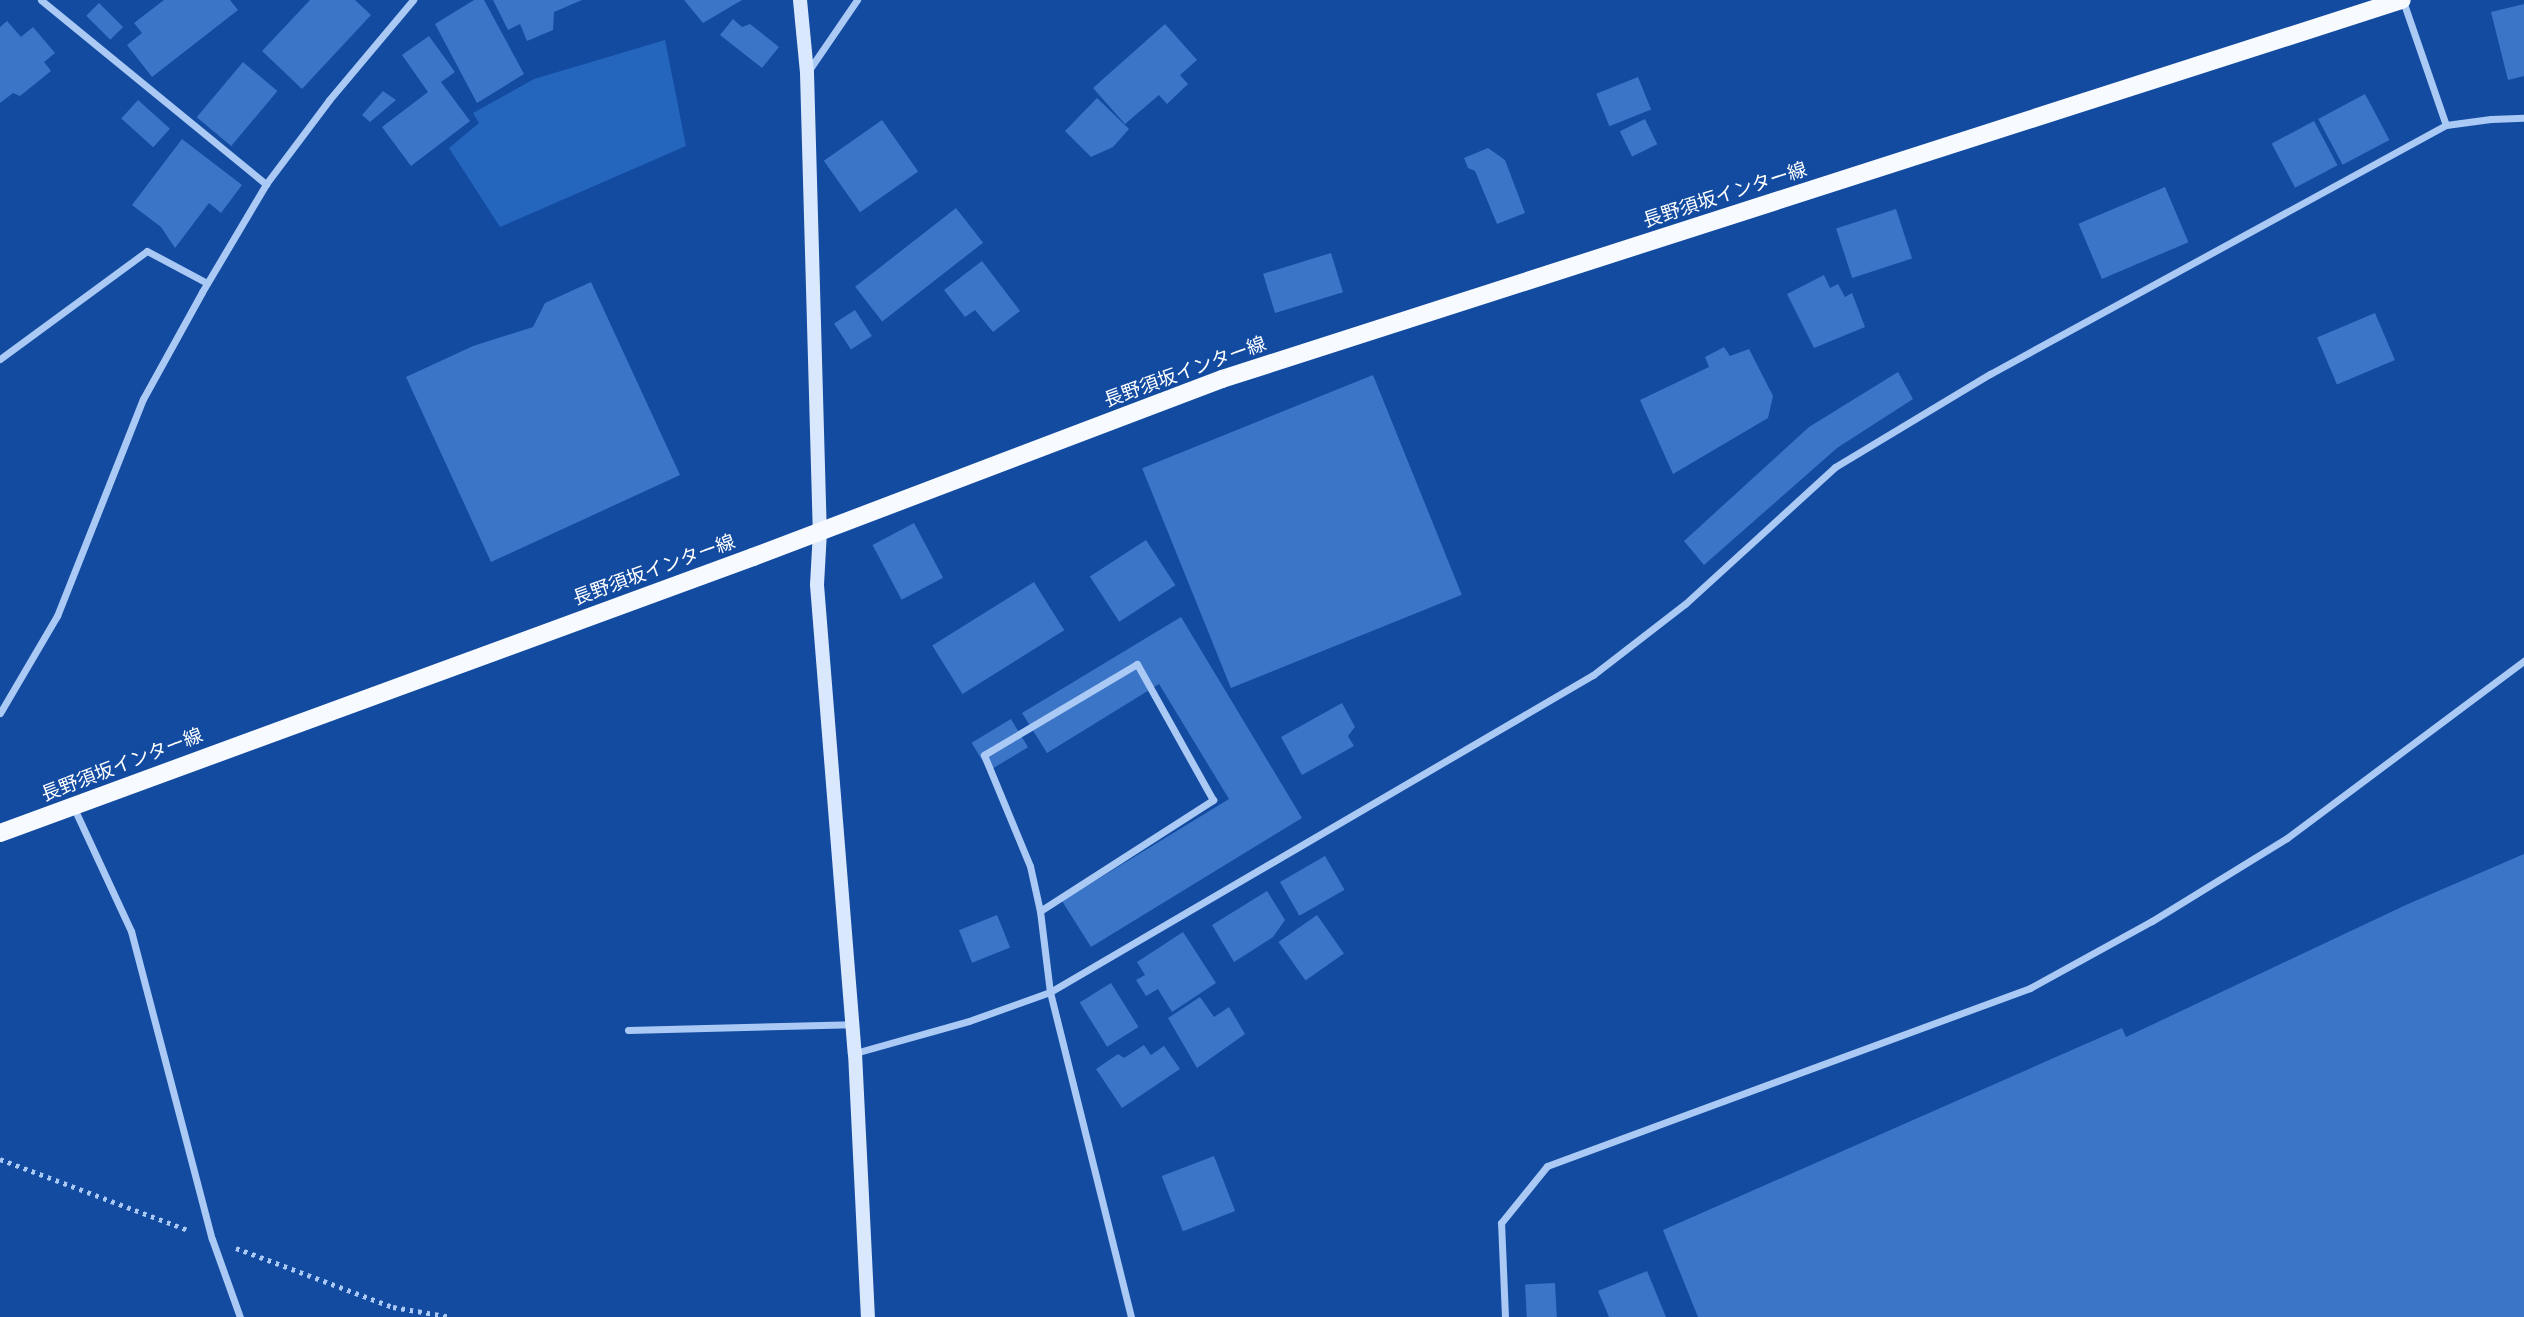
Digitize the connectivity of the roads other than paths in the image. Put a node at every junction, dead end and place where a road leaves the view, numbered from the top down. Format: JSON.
{"nodes":[{"id":1,"x":41,"y":0,"type":"edge"},
{"id":2,"x":413,"y":0,"type":"edge"},
{"id":3,"x":800,"y":0,"type":"edge"},
{"id":4,"x":857,"y":0,"type":"edge"},
{"id":5,"x":2403,"y":0,"type":"edge"},
{"id":6,"x":807,"y":73,"type":"junction"},
{"id":7,"x":2524,"y":118,"type":"edge"},
{"id":8,"x":2446,"y":125,"type":"junction"},
{"id":9,"x":266,"y":184,"type":"junction"},
{"id":10,"x":207,"y":283,"type":"junction"},
{"id":11,"x":0,"y":359,"type":"edge"},
{"id":12,"x":820,"y":531,"type":"junction"},
{"id":13,"x":2524,"y":662,"type":"edge"},
{"id":14,"x":0,"y":713,"type":"edge"},
{"id":15,"x":73,"y":806,"type":"junction"},
{"id":16,"x":0,"y":833,"type":"edge"},
{"id":17,"x":1040,"y":911,"type":"junction"},
{"id":18,"x":1049,"y":992,"type":"junction"},
{"id":19,"x":853,"y":1024,"type":"junction"},
{"id":20,"x":628,"y":1030,"type":"dead end"},
{"id":21,"x":855,"y":1054,"type":"junction"},
{"id":22,"x":240,"y":1317,"type":"edge"},
{"id":23,"x":868,"y":1317,"type":"edge"},
{"id":24,"x":1131,"y":1317,"type":"edge"},
{"id":25,"x":1505,"y":1317,"type":"edge"}],
"edges":[{"from":1,"to":9,"type":"street"},
{"from":2,"to":9,"type":"street"},
{"from":3,"to":6,"type":"street"},
{"from":4,"to":6,"type":"street"},
{"from":5,"to":8,"type":"street"},
{"from":5,"to":12,"type":"main road","name":"長野須坂インター線"},
{"from":6,"to":12,"type":"street"},
{"from":7,"to":8,"type":"street"},
{"from":8,"to":18,"type":"street"},
{"from":9,"to":10,"type":"street"},
{"from":10,"to":11,"type":"street"},
{"from":10,"to":14,"type":"street"},
{"from":12,"to":15,"type":"main road","name":"長野須坂インター線"},
{"from":12,"to":19,"type":"street"},
{"from":13,"to":25,"type":"street"},
{"from":15,"to":16,"type":"main road","name":"長野須坂インター線"},
{"from":15,"to":22,"type":"street"},
{"from":17,"to":17,"type":"street"},
{"from":17,"to":18,"type":"street"},
{"from":18,"to":21,"type":"street"},
{"from":18,"to":24,"type":"street"},
{"from":19,"to":20,"type":"street"},
{"from":19,"to":21,"type":"street"},
{"from":21,"to":23,"type":"street"}]}
